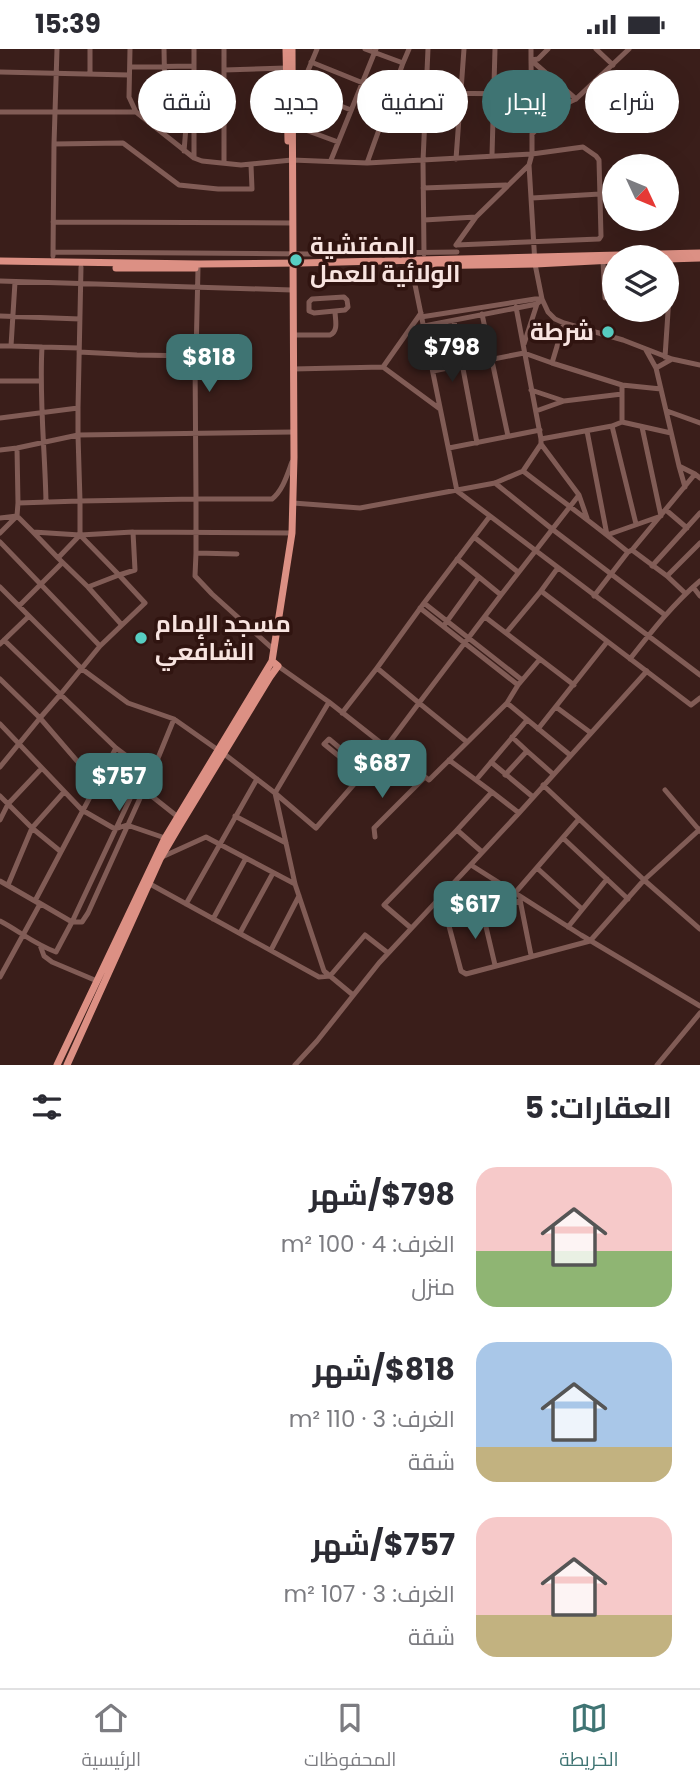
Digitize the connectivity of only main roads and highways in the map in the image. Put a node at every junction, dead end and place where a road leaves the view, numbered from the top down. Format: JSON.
{"nodes":[{"id":1,"x":289,"y":49,"type":"edge"},
{"id":2,"x":290,"y":160,"type":"junction"},
{"id":3,"x":700,"y":253,"type":"edge"},
{"id":4,"x":700,"y":258,"type":"edge"},
{"id":5,"x":679,"y":259,"type":"edge"},
{"id":6,"x":535,"y":260,"type":"junction"},
{"id":7,"x":602,"y":261,"type":"edge"},
{"id":8,"x":0,"y":263,"type":"edge"},
{"id":9,"x":411,"y":264,"type":"junction"},
{"id":10,"x":291,"y":266,"type":"junction"},
{"id":11,"x":221,"y":751,"type":"junction"},
{"id":12,"x":57,"y":1065,"type":"edge"},
{"id":13,"x":67,"y":1065,"type":"edge"}],
"edges":[{"from":1,"to":2,"type":"main road"},
{"from":1,"to":2,"type":"main road"},
{"from":2,"to":10,"type":"main road"},
{"from":3,"to":6,"type":"main road"},
{"from":4,"to":5,"type":"main road"},
{"from":6,"to":7,"type":"main road"},
{"from":6,"to":9,"type":"main road"},
{"from":6,"to":9,"type":"main road"},
{"from":8,"to":10,"type":"main road"},
{"from":8,"to":10,"type":"main road"},
{"from":9,"to":10,"type":"main road"},
{"from":10,"to":11,"type":"main road"},
{"from":11,"to":12,"type":"main road"},
{"from":11,"to":13,"type":"main road"}]}
